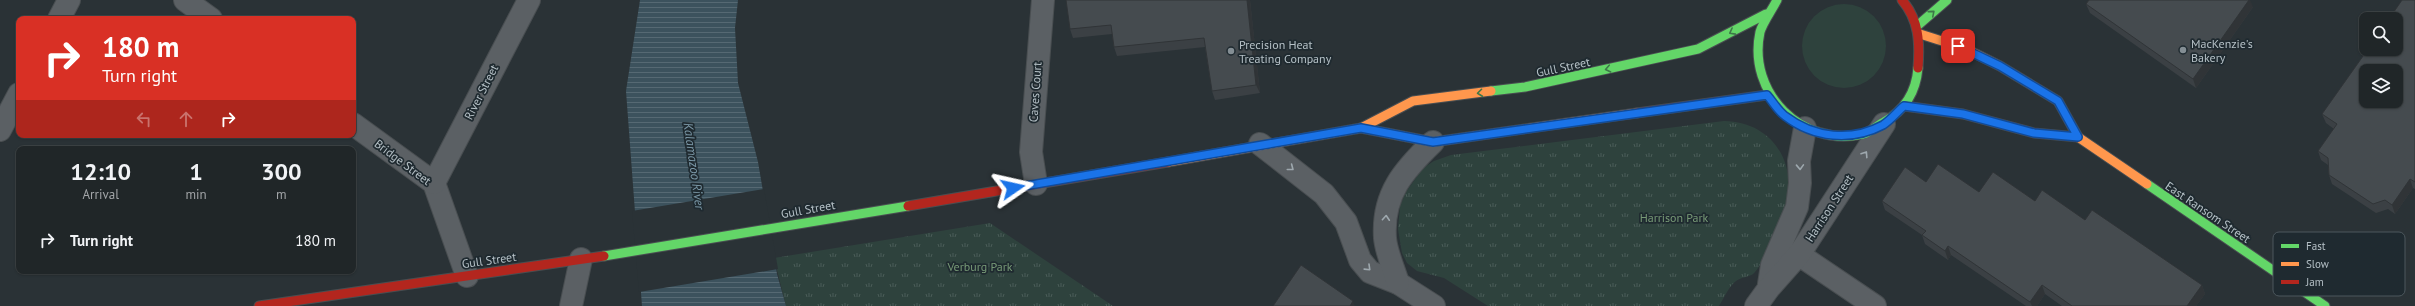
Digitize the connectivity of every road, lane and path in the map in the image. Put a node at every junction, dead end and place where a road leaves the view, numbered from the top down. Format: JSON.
{"nodes":[{"id":1,"x":69,"y":0,"type":"edge"},
{"id":2,"x":186,"y":0,"type":"edge"},
{"id":3,"x":529,"y":0,"type":"edge"},
{"id":4,"x":1042,"y":0,"type":"edge"},
{"id":5,"x":1777,"y":0,"type":"edge"},
{"id":6,"x":1902,"y":0,"type":"edge"},
{"id":7,"x":1947,"y":0,"type":"edge"},
{"id":8,"x":1766,"y":14,"type":"junction"},
{"id":9,"x":61,"y":16,"type":"edge"},
{"id":10,"x":207,"y":16,"type":"edge"},
{"id":11,"x":1918,"y":30,"type":"junction"},
{"id":12,"x":1767,"y":95,"type":"junction"},
{"id":13,"x":16,"y":100,"type":"edge"},
{"id":14,"x":1904,"y":106,"type":"junction"},
{"id":15,"x":1884,"y":124,"type":"junction"},
{"id":16,"x":356,"y":126,"type":"edge"},
{"id":17,"x":1361,"y":128,"type":"junction"},
{"id":18,"x":1805,"y":128,"type":"junction"},
{"id":19,"x":0,"y":130,"type":"edge"},
{"id":20,"x":2078,"y":137,"type":"junction"},
{"id":21,"x":1433,"y":142,"type":"junction"},
{"id":22,"x":1260,"y":144,"type":"junction"},
{"id":23,"x":434,"y":183,"type":"junction"},
{"id":24,"x":1036,"y":184,"type":"junction"},
{"id":25,"x":1798,"y":254,"type":"junction"},
{"id":26,"x":588,"y":258,"type":"junction"},
{"id":27,"x":2273,"y":270,"type":"edge"},
{"id":28,"x":467,"y":276,"type":"junction"},
{"id":29,"x":1398,"y":283,"type":"junction"},
{"id":30,"x":1769,"y":288,"type":"junction"},
{"id":31,"x":2310,"y":296,"type":"edge"},
{"id":32,"x":259,"y":306,"type":"edge"},
{"id":33,"x":571,"y":306,"type":"edge"},
{"id":34,"x":1434,"y":306,"type":"edge"},
{"id":35,"x":1756,"y":306,"type":"edge"},
{"id":36,"x":1875,"y":306,"type":"edge"},
{"id":37,"x":2325,"y":306,"type":"edge"}],
"edges":[{"from":1,"to":9,"type":"street"},
{"from":2,"to":10,"type":"street"},
{"from":3,"to":23,"type":"street","name":"River Street"},
{"from":4,"to":24,"type":"street","name":"Caves Court"},
{"from":5,"to":8,"type":"street"},
{"from":6,"to":11,"type":"street"},
{"from":11,"to":7,"type":"street","one_way":true},
{"from":8,"to":12,"type":"street"},
{"from":8,"to":17,"type":"street","name":"Gull Street","one_way":true},
{"from":11,"to":14,"type":"street"},
{"from":11,"to":20,"type":"street","name":"East Ransom Street"},
{"from":12,"to":18,"type":"street"},
{"from":12,"to":21,"type":"street","name":"Gull Street"},
{"from":13,"to":19,"type":"street"},
{"from":14,"to":15,"type":"street"},
{"from":14,"to":20,"type":"street","name":"East Ransom Street"},
{"from":15,"to":18,"type":"street"},
{"from":25,"to":15,"type":"street","name":"Harrison Street","one_way":true},
{"from":16,"to":23,"type":"street","name":"Bridge Street"},
{"from":17,"to":21,"type":"street","name":"Gull Street"},
{"from":17,"to":22,"type":"street","name":"Gull Street"},
{"from":18,"to":30,"type":"street","name":"Harrison Street","one_way":true},
{"from":20,"to":27,"type":"street","name":"East Ransom Street"},
{"from":29,"to":21,"type":"street","one_way":true},
{"from":22,"to":24,"type":"street","name":"Gull Street"},
{"from":22,"to":29,"type":"street","one_way":true},
{"from":23,"to":28,"type":"street","name":"Bridge Street"},
{"from":24,"to":26,"type":"street","name":"Gull Street"},
{"from":25,"to":30,"type":"street","name":"Harrison Street"},
{"from":25,"to":36,"type":"street"},
{"from":26,"to":28,"type":"street","name":"Gull Street"},
{"from":26,"to":33,"type":"street"},
{"from":28,"to":32,"type":"street","name":"Gull Street"},
{"from":29,"to":34,"type":"street"},
{"from":30,"to":35,"type":"street","name":"Harrison Street"},
{"from":31,"to":37,"type":"street","name":"East Ransom Street"}]}
